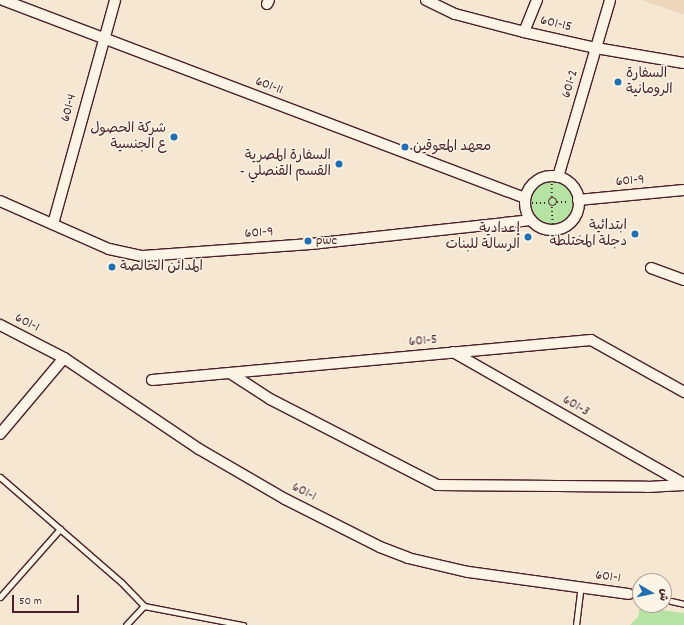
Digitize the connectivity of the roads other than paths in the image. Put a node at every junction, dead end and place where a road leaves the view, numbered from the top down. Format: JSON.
{"nodes":[{"id":1,"x":3,"y":0,"type":"edge"},
{"id":2,"x":115,"y":0,"type":"edge"},
{"id":3,"x":426,"y":0,"type":"edge"},
{"id":4,"x":536,"y":0,"type":"edge"},
{"id":5,"x":610,"y":0,"type":"edge"},
{"id":6,"x":524,"y":32,"type":"junction"},
{"id":7,"x":104,"y":38,"type":"junction"},
{"id":8,"x":596,"y":48,"type":"junction"},
{"id":9,"x":684,"y":63,"type":"edge"},
{"id":10,"x":555,"y":179,"type":"junction"},
{"id":11,"x":684,"y":190,"type":"edge"},
{"id":12,"x":527,"y":200,"type":"junction"},
{"id":13,"x":0,"y":201,"type":"edge"},
{"id":14,"x":576,"y":201,"type":"junction"},
{"id":15,"x":531,"y":220,"type":"junction"},
{"id":16,"x":52,"y":224,"type":"junction"},
{"id":17,"x":651,"y":268,"type":"dead end"},
{"id":18,"x":684,"y":280,"type":"edge"},
{"id":19,"x":0,"y":325,"type":"edge"},
{"id":20,"x":453,"y":352,"type":"junction"},
{"id":21,"x":64,"y":358,"type":"junction"},
{"id":22,"x":230,"y":373,"type":"junction"},
{"id":23,"x":152,"y":380,"type":"dead end"},
{"id":24,"x":684,"y":392,"type":"edge"},
{"id":25,"x":0,"y":434,"type":"edge"},
{"id":26,"x":0,"y":477,"type":"edge"},
{"id":27,"x":684,"y":484,"type":"edge"},
{"id":28,"x":60,"y":529,"type":"junction"},
{"id":29,"x":581,"y":587,"type":"junction"},
{"id":30,"x":629,"y":594,"type":"dead end"},
{"id":31,"x":0,"y":597,"type":"edge"},
{"id":32,"x":672,"y":602,"type":"edge"},
{"id":33,"x":684,"y":604,"type":"edge"},
{"id":34,"x":144,"y":606,"type":"junction"},
{"id":35,"x":126,"y":625,"type":"edge"},
{"id":36,"x":243,"y":625,"type":"edge"},
{"id":37,"x":576,"y":625,"type":"edge"}],
"edges":[{"from":1,"to":7,"type":"street","name":"601-11"},
{"from":2,"to":7,"type":"street","name":"601-4"},
{"from":3,"to":6,"type":"street","name":"601-15"},
{"from":4,"to":6,"type":"street"},
{"from":5,"to":8,"type":"street","name":"601-2"},
{"from":6,"to":8,"type":"street","name":"601-15"},
{"from":7,"to":12,"type":"street","name":"601-11"},
{"from":7,"to":16,"type":"street","name":"601-4"},
{"from":8,"to":9,"type":"street","name":"601-15"},
{"from":8,"to":10,"type":"street","name":"601-2"},
{"from":10,"to":12,"type":"street"},
{"from":10,"to":14,"type":"street"},
{"from":11,"to":14,"type":"street","name":"601-9"},
{"from":12,"to":15,"type":"street"},
{"from":13,"to":16,"type":"street","name":"601-9"},
{"from":14,"to":15,"type":"street"},
{"from":15,"to":16,"type":"street","name":"601-9"},
{"from":17,"to":18,"type":"street"},
{"from":19,"to":21,"type":"street","name":"601-1"},
{"from":20,"to":22,"type":"street","name":"601-5"},
{"from":20,"to":24,"type":"street","name":"601-5"},
{"from":20,"to":27,"type":"street","name":"601-3"},
{"from":21,"to":25,"type":"street"},
{"from":21,"to":29,"type":"street","name":"601-1"},
{"from":22,"to":23,"type":"street","name":"601-5"},
{"from":22,"to":27,"type":"street"},
{"from":26,"to":28,"type":"lane"},
{"from":28,"to":31,"type":"lane"},
{"from":28,"to":34,"type":"lane"},
{"from":29,"to":30,"type":"street","name":"601-1"},
{"from":29,"to":37,"type":"lane"},
{"from":32,"to":33,"type":"lane"},
{"from":34,"to":35,"type":"lane"},
{"from":34,"to":36,"type":"lane"}]}
